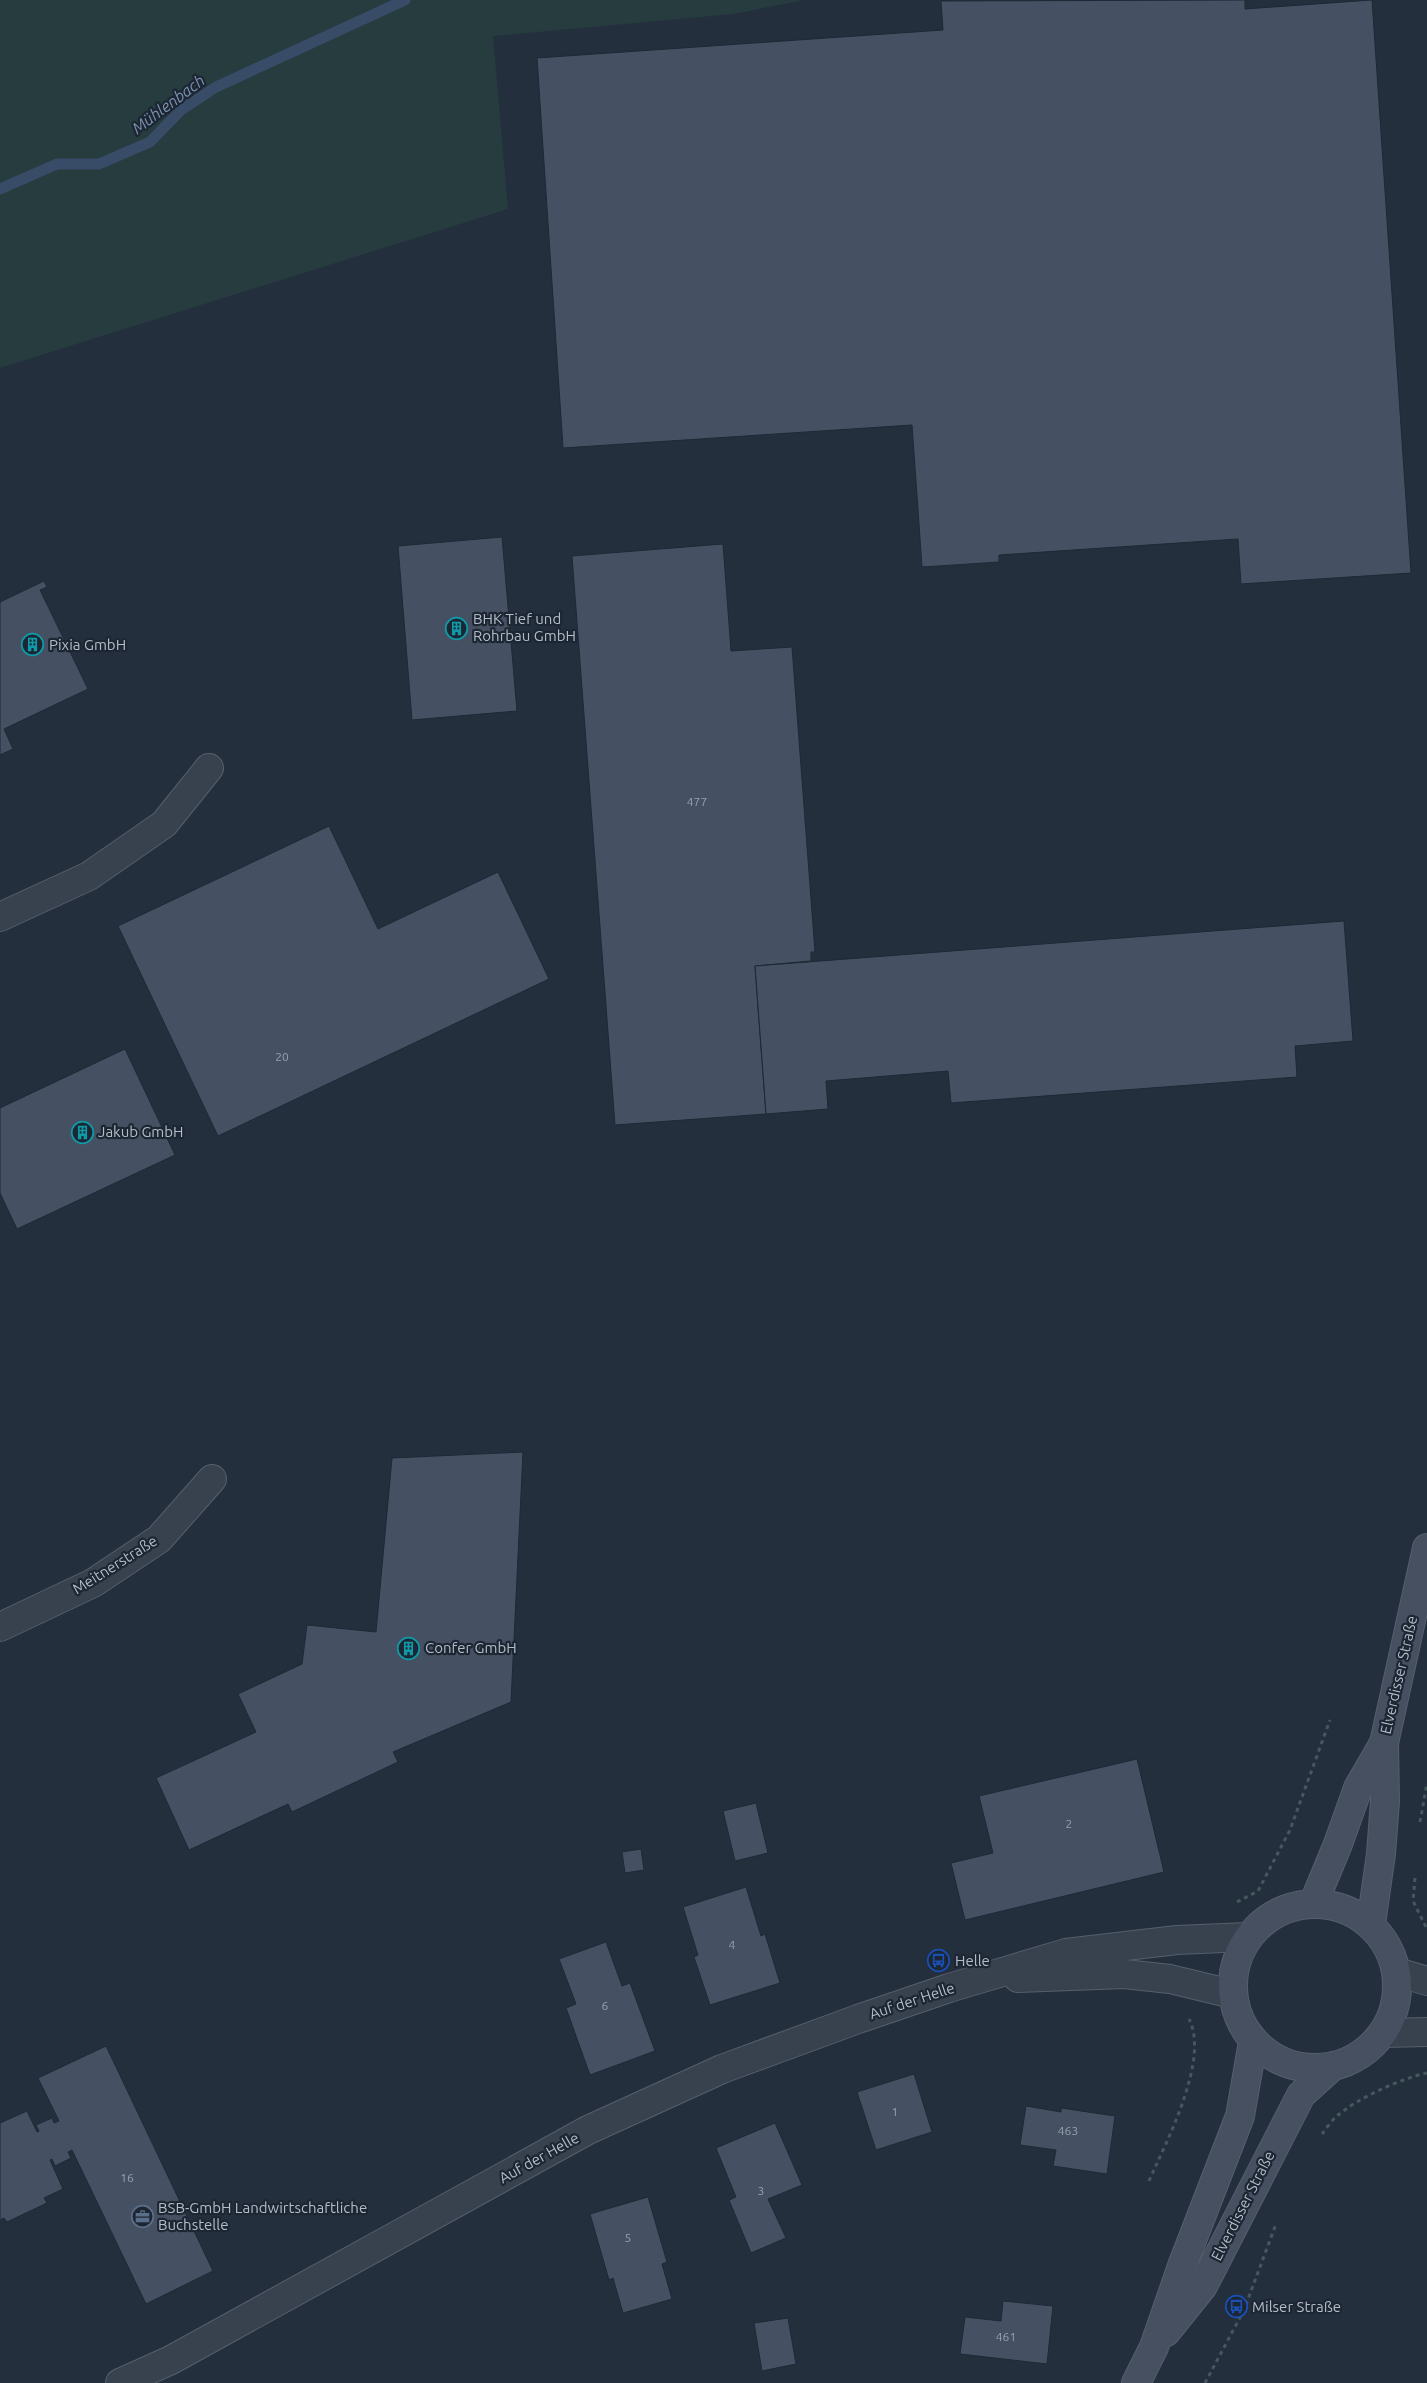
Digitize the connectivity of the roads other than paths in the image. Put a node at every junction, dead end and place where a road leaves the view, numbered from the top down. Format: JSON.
{"nodes":[{"id":1,"x":209,"y":768,"type":"dead end"},
{"id":2,"x":0,"y":917,"type":"edge"},
{"id":3,"x":212,"y":1479,"type":"dead end"},
{"id":4,"x":1427,"y":1548,"type":"edge"},
{"id":5,"x":0,"y":1627,"type":"edge"},
{"id":6,"x":1384,"y":1743,"type":"junction"},
{"id":7,"x":1314,"y":1902,"type":"junction"},
{"id":8,"x":1371,"y":1924,"type":"junction"},
{"id":9,"x":1247,"y":1937,"type":"junction"},
{"id":10,"x":1397,"y":1972,"type":"junction"},
{"id":11,"x":979,"y":1980,"type":"junction"},
{"id":12,"x":1427,"y":1981,"type":"edge"},
{"id":13,"x":1232,"y":1994,"type":"junction"},
{"id":14,"x":1427,"y":2032,"type":"edge"},
{"id":15,"x":1383,"y":2033,"type":"junction"},
{"id":16,"x":1253,"y":2042,"type":"junction"},
{"id":17,"x":1333,"y":2066,"type":"junction"},
{"id":18,"x":1154,"y":2347,"type":"junction"},
{"id":19,"x":120,"y":2383,"type":"edge"},
{"id":20,"x":1136,"y":2383,"type":"edge"}],
"edges":[{"from":1,"to":2,"type":"street"},
{"from":3,"to":5,"type":"street","name":"Meitnerstraße"},
{"from":4,"to":6,"type":"main road","name":"Elverdisser Straße"},
{"from":6,"to":7,"type":"main road","name":"Elverdisser Straße"},
{"from":6,"to":8,"type":"main road","name":"Elverdisser Straße"},
{"from":7,"to":8,"type":"main road"},
{"from":7,"to":9,"type":"main road"},
{"from":8,"to":10,"type":"main road"},
{"from":9,"to":11,"type":"street","name":"Auf der Helle"},
{"from":9,"to":13,"type":"main road"},
{"from":10,"to":12,"type":"street"},
{"from":10,"to":15,"type":"main road"},
{"from":11,"to":13,"type":"street","name":"Auf der Helle"},
{"from":11,"to":19,"type":"street","name":"Auf der Helle"},
{"from":13,"to":16,"type":"main road"},
{"from":14,"to":15,"type":"street"},
{"from":15,"to":17,"type":"main road"},
{"from":16,"to":17,"type":"main road"},
{"from":16,"to":18,"type":"main road","name":"Elverdisser Straße"},
{"from":17,"to":18,"type":"main road","name":"Elverdisser Straße"},
{"from":18,"to":20,"type":"main road","name":"Elverdisser Straße"}]}
